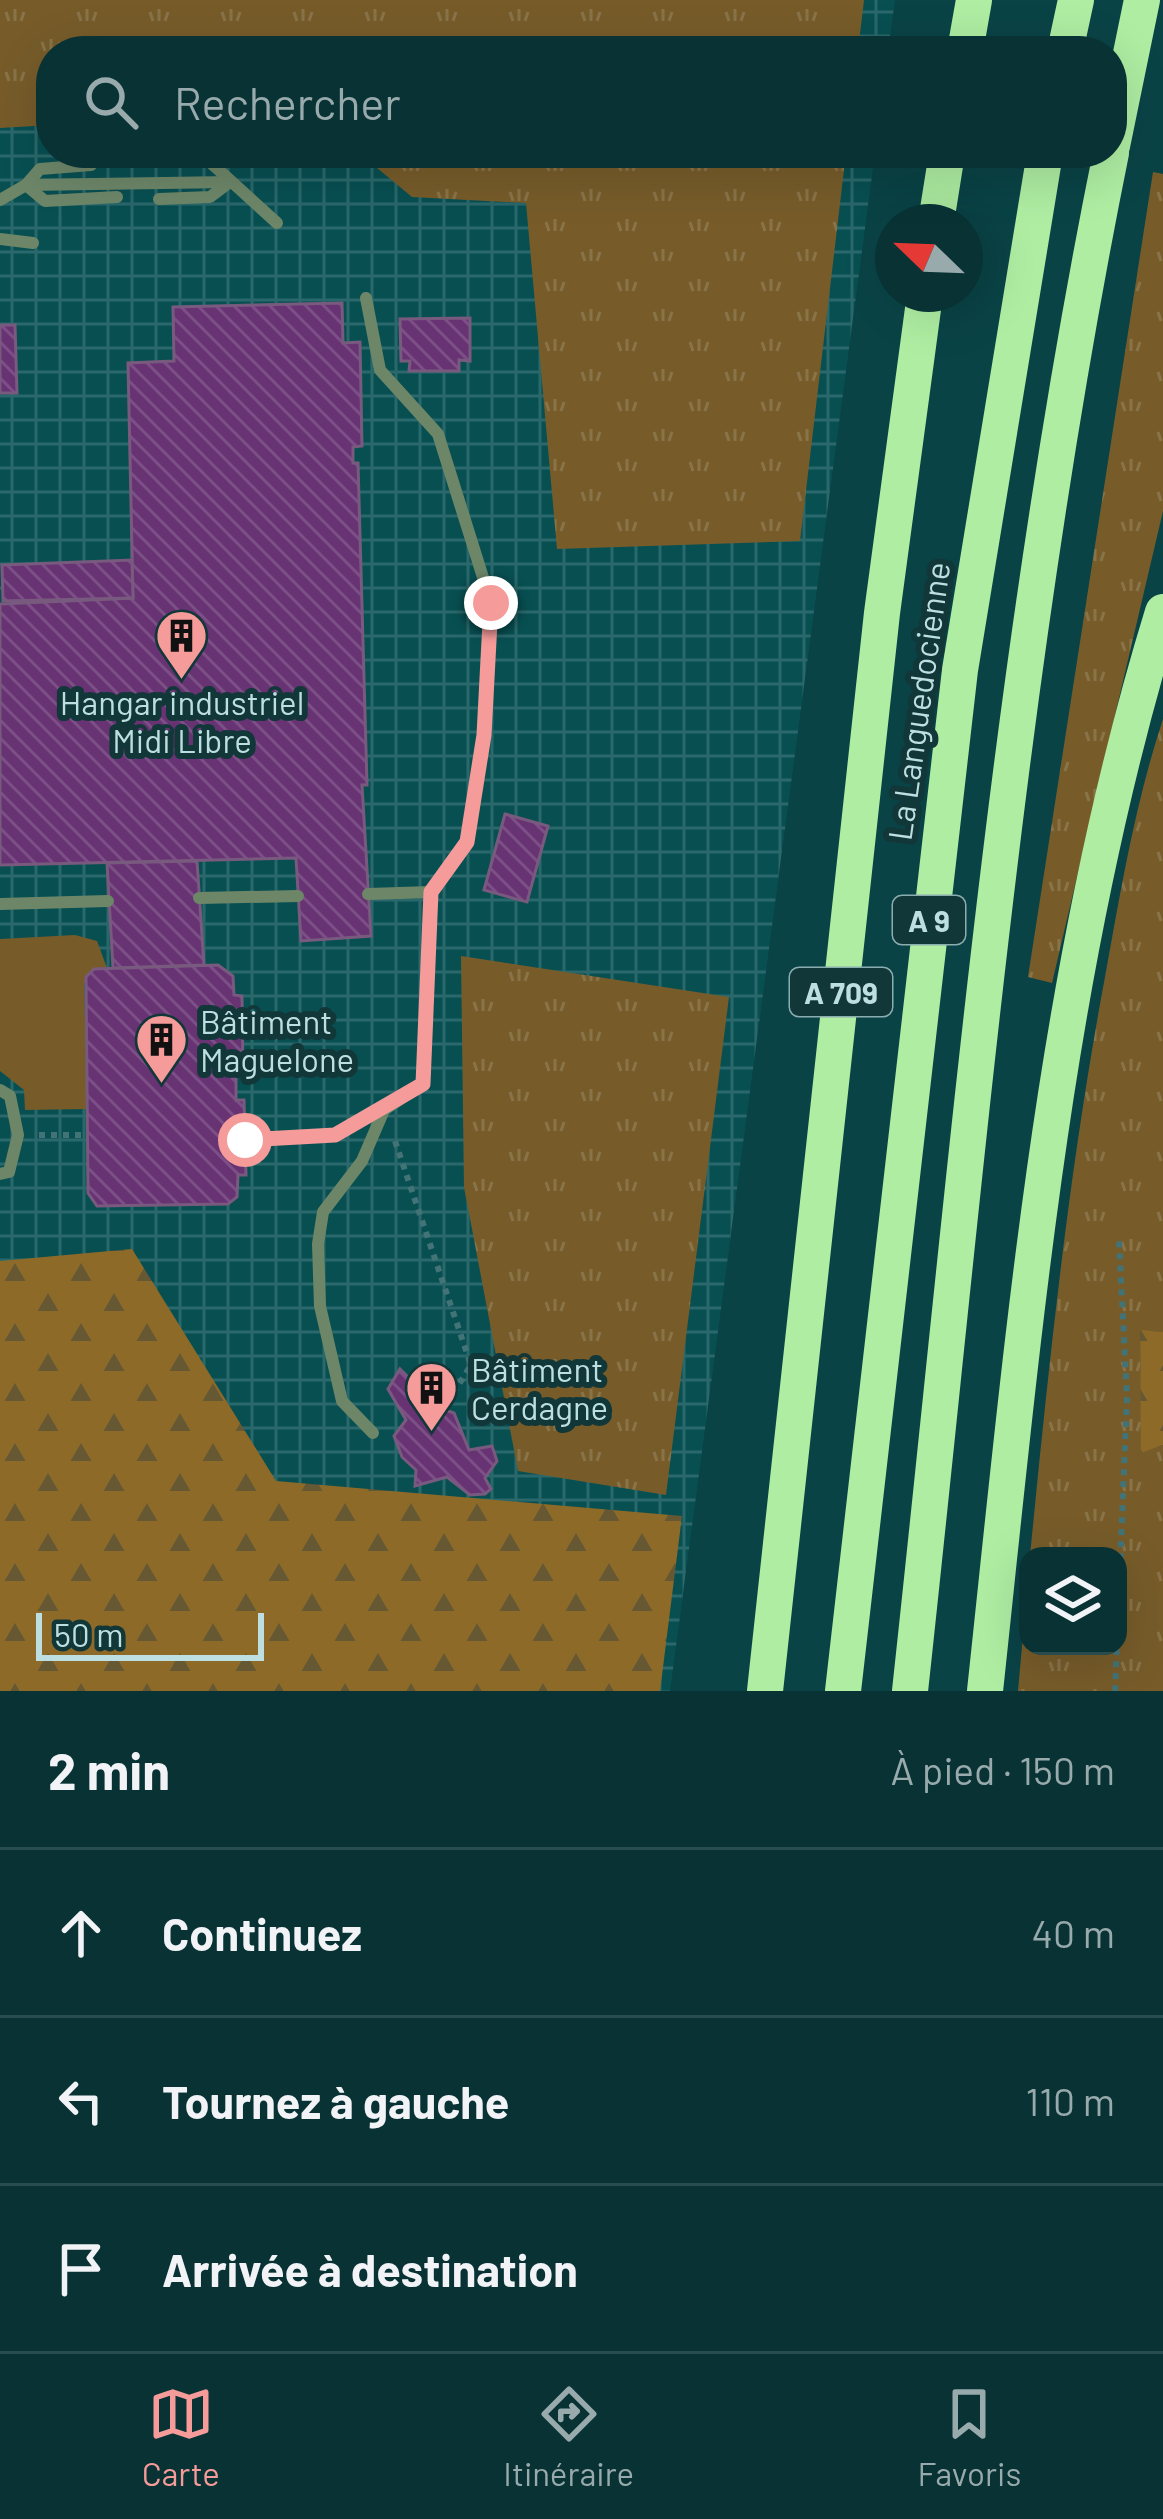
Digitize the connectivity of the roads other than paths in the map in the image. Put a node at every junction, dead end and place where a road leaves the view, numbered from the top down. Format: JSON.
{"nodes":[{"id":1,"x":974,"y":0,"type":"edge"},
{"id":2,"x":1076,"y":0,"type":"edge"},
{"id":3,"x":1142,"y":0,"type":"edge"},
{"id":4,"x":968,"y":36,"type":"edge"},
{"id":5,"x":1068,"y":36,"type":"edge"},
{"id":6,"x":1127,"y":73,"type":"edge"},
{"id":7,"x":53,"y":168,"type":"edge"},
{"id":8,"x":216,"y":168,"type":"edge"},
{"id":9,"x":945,"y":168,"type":"edge"},
{"id":10,"x":1043,"y":168,"type":"edge"},
{"id":11,"x":1108,"y":168,"type":"edge"},
{"id":12,"x":231,"y":182,"type":"junction"},
{"id":13,"x":26,"y":185,"type":"junction"},
{"id":14,"x":117,"y":197,"type":"dead end"},
{"id":15,"x":159,"y":199,"type":"dead end"},
{"id":16,"x":0,"y":200,"type":"edge"},
{"id":17,"x":939,"y":204,"type":"edge"},
{"id":18,"x":277,"y":224,"type":"dead end"},
{"id":19,"x":0,"y":239,"type":"edge"},
{"id":20,"x":33,"y":243,"type":"dead end"},
{"id":21,"x":366,"y":298,"type":"dead end"},
{"id":22,"x":923,"y":312,"type":"edge"},
{"id":23,"x":1163,"y":612,"type":"edge"},
{"id":24,"x":431,"y":892,"type":"junction"},
{"id":25,"x":368,"y":894,"type":"dead end"},
{"id":26,"x":298,"y":896,"type":"dead end"},
{"id":27,"x":199,"y":898,"type":"dead end"},
{"id":28,"x":108,"y":901,"type":"dead end"},
{"id":29,"x":0,"y":904,"type":"edge"},
{"id":30,"x":0,"y":1090,"type":"edge"},
{"id":31,"x":0,"y":1174,"type":"edge"},
{"id":32,"x":373,"y":1433,"type":"dead end"},
{"id":33,"x":765,"y":1691,"type":"edge"},
{"id":34,"x":843,"y":1691,"type":"edge"},
{"id":35,"x":910,"y":1691,"type":"edge"},
{"id":36,"x":985,"y":1691,"type":"edge"}],
"edges":[{"from":1,"to":4,"type":"highway"},
{"from":2,"to":5,"type":"highway"},
{"from":3,"to":6,"type":"highway","number":"A 9"},
{"from":7,"to":13,"type":"lane"},
{"from":8,"to":12,"type":"lane"},
{"from":9,"to":17,"type":"highway"},
{"from":10,"to":34,"type":"highway","name":"La Languedocienne","number":"A 9"},
{"from":11,"to":35,"type":"highway","number":"A 9"},
{"from":12,"to":13,"type":"lane"},
{"from":12,"to":15,"type":"lane"},
{"from":12,"to":18,"type":"lane"},
{"from":13,"to":14,"type":"lane"},
{"from":13,"to":16,"type":"lane"},
{"from":19,"to":20,"type":"lane"},
{"from":21,"to":24,"type":"lane"},
{"from":22,"to":33,"type":"highway","number":"A 709"},
{"from":23,"to":36,"type":"highway"},
{"from":24,"to":25,"type":"lane"},
{"from":24,"to":32,"type":"lane"},
{"from":26,"to":27,"type":"lane"},
{"from":28,"to":29,"type":"lane"},
{"from":30,"to":31,"type":"lane"}]}
